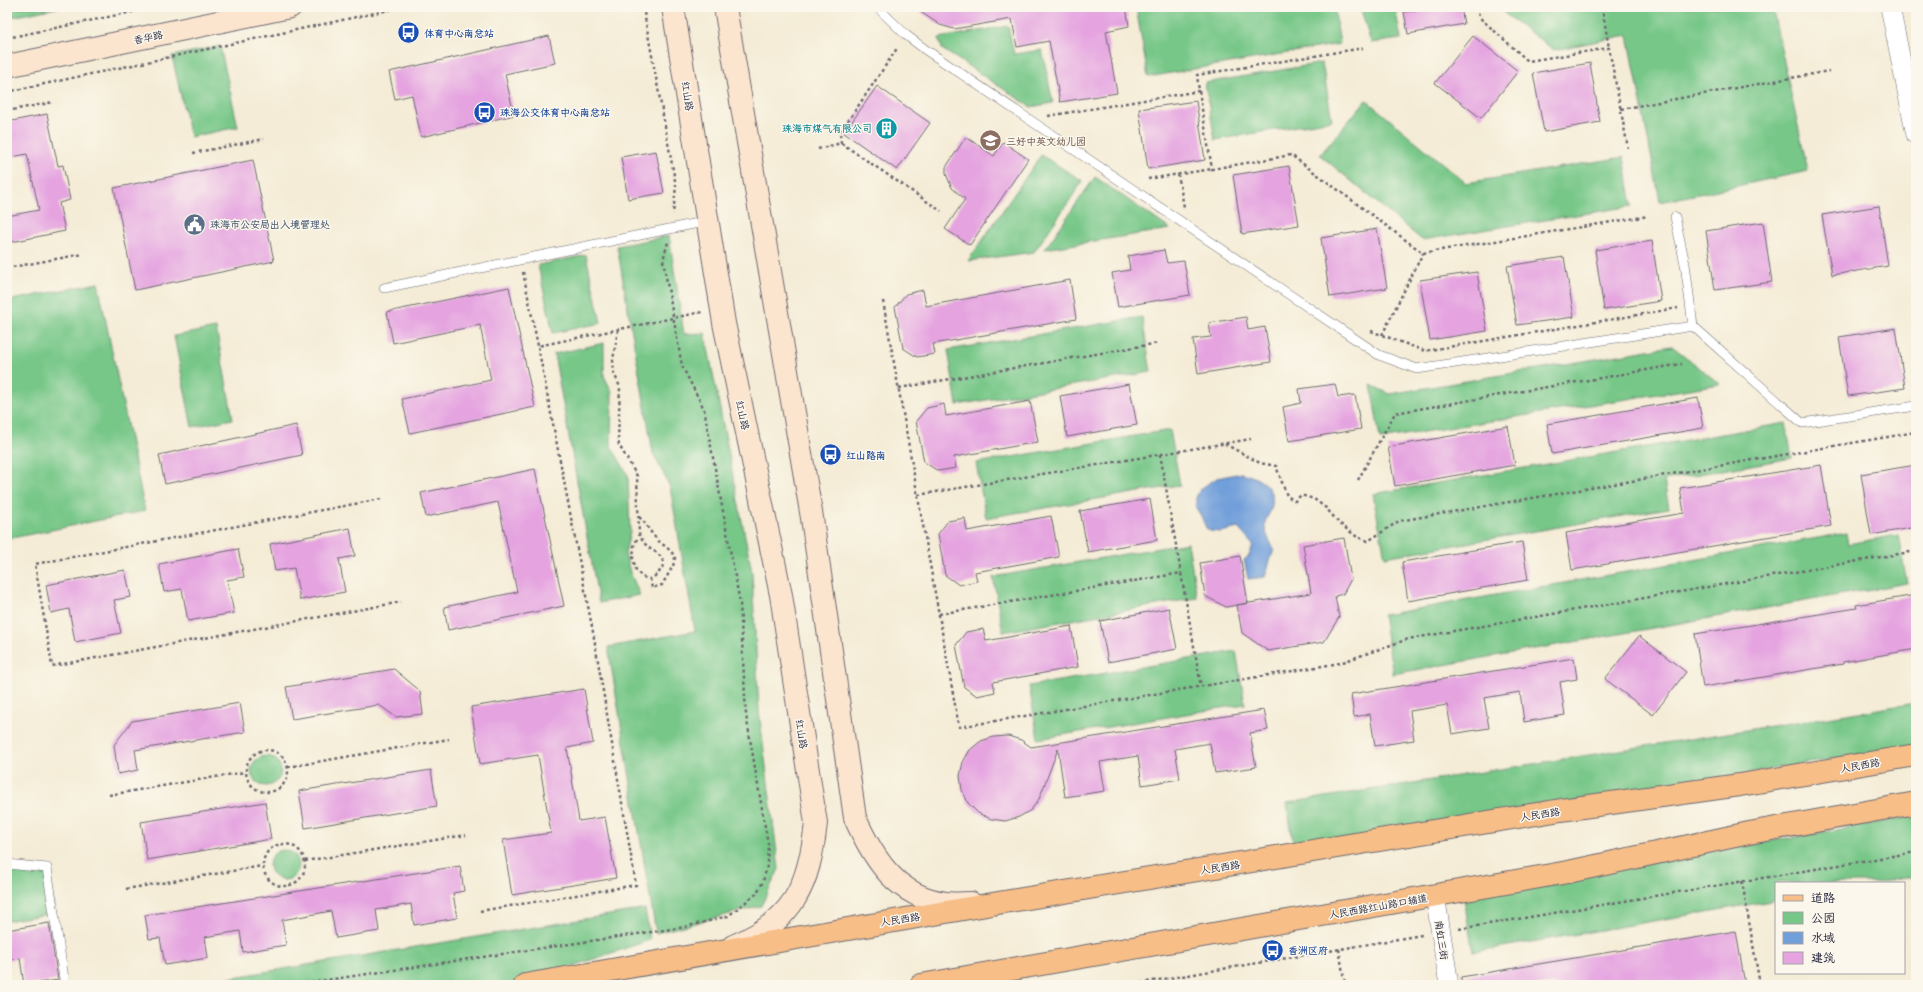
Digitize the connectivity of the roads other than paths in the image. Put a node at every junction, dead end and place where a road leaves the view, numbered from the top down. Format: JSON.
{"nodes":[{"id":1,"x":290,"y":7,"type":"edge"},
{"id":2,"x":673,"y":7,"type":"edge"},
{"id":3,"x":726,"y":7,"type":"edge"},
{"id":4,"x":877,"y":7,"type":"edge"},
{"id":5,"x":1890,"y":7,"type":"edge"},
{"id":6,"x":7,"y":66,"type":"edge"},
{"id":7,"x":1914,"y":110,"type":"edge"},
{"id":8,"x":1916,"y":135,"type":"edge"},
{"id":9,"x":1675,"y":217,"type":"dead end"},
{"id":10,"x":708,"y":221,"type":"junction"},
{"id":11,"x":384,"y":288,"type":"dead end"},
{"id":12,"x":1693,"y":326,"type":"junction"},
{"id":13,"x":1916,"y":406,"type":"edge"},
{"id":14,"x":1916,"y":755,"type":"edge"},
{"id":15,"x":1916,"y":803,"type":"edge"},
{"id":16,"x":7,"y":864,"type":"edge"},
{"id":17,"x":1435,"y":895,"type":"junction"},
{"id":18,"x":998,"y":902,"type":"junction"},
{"id":19,"x":722,"y":951,"type":"junction"},
{"id":20,"x":1006,"y":971,"type":"junction"},
{"id":21,"x":65,"y":985,"type":"edge"},
{"id":22,"x":525,"y":985,"type":"edge"},
{"id":23,"x":921,"y":985,"type":"edge"},
{"id":24,"x":963,"y":985,"type":"edge"},
{"id":25,"x":1449,"y":985,"type":"edge"}],
"edges":[{"from":1,"to":6,"type":"main road","name":"香华路"},
{"from":2,"to":10,"type":"main road","name":"红山路"},
{"from":3,"to":18,"type":"main road"},
{"from":4,"to":12,"type":"lane"},
{"from":5,"to":7,"type":"street"},
{"from":7,"to":8,"type":"street"},
{"from":9,"to":12,"type":"lane"},
{"from":10,"to":11,"type":"lane"},
{"from":10,"to":19,"type":"main road","name":"红山路"},
{"from":12,"to":13,"type":"lane"},
{"from":14,"to":18,"type":"main road","name":"人民西路"},
{"from":15,"to":17,"type":"main road","name":"人民西路红山路口辅道"},
{"from":16,"to":21,"type":"lane"},
{"from":17,"to":20,"type":"main road","name":"人民西路红山路口辅道"},
{"from":17,"to":25,"type":"street","name":"南虹三街"},
{"from":18,"to":19,"type":"main road","name":"人民西路"},
{"from":19,"to":22,"type":"main road","name":"人民西路"},
{"from":20,"to":23,"type":"main road"},
{"from":20,"to":24,"type":"main road"}]}
